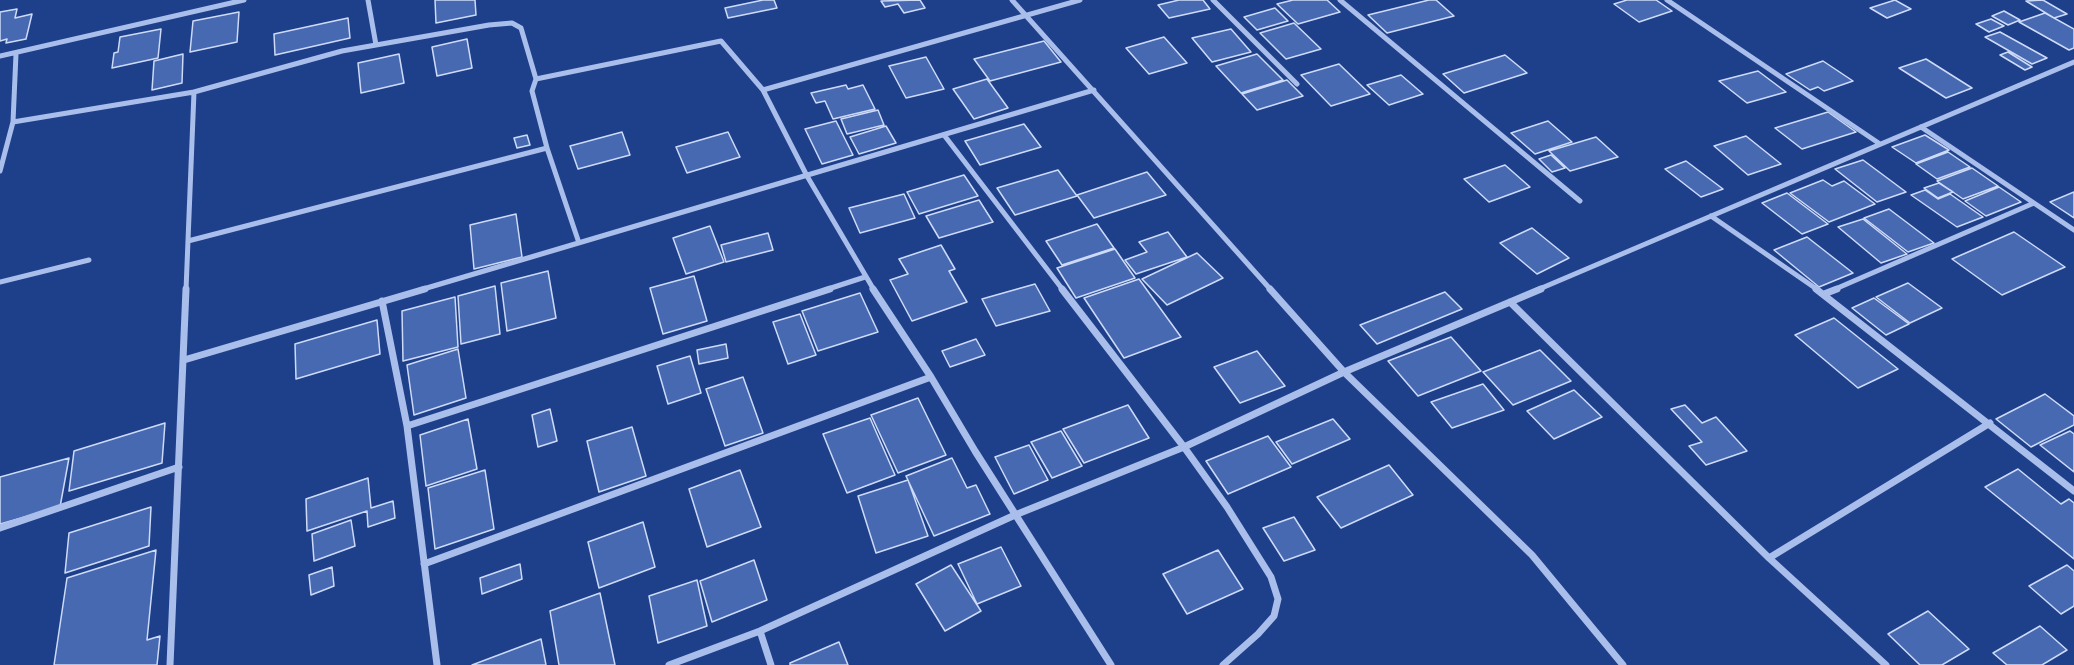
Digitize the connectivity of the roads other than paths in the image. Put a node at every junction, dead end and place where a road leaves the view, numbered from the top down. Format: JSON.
{"nodes":[{"id":1,"x":244,"y":0,"type":"edge"},
{"id":2,"x":368,"y":0,"type":"edge"},
{"id":3,"x":1012,"y":0,"type":"edge"},
{"id":4,"x":1080,"y":0,"type":"edge"},
{"id":5,"x":1213,"y":0,"type":"edge"},
{"id":6,"x":1340,"y":0,"type":"edge"},
{"id":7,"x":1667,"y":0,"type":"edge"},
{"id":8,"x":1025,"y":14,"type":"junction"},
{"id":9,"x":376,"y":45,"type":"junction"},
{"id":10,"x":16,"y":54,"type":"junction"},
{"id":11,"x":0,"y":56,"type":"edge"},
{"id":12,"x":2074,"y":62,"type":"edge"},
{"id":13,"x":536,"y":80,"type":"junction"},
{"id":14,"x":1297,"y":84,"type":"dead end"},
{"id":15,"x":763,"y":90,"type":"junction"},
{"id":16,"x":1094,"y":90,"type":"junction"},
{"id":17,"x":194,"y":92,"type":"junction"},
{"id":18,"x":14,"y":122,"type":"junction"},
{"id":19,"x":1921,"y":127,"type":"junction"},
{"id":20,"x":944,"y":135,"type":"junction"},
{"id":21,"x":1880,"y":144,"type":"junction"},
{"id":22,"x":547,"y":148,"type":"junction"},
{"id":23,"x":0,"y":171,"type":"edge"},
{"id":24,"x":807,"y":176,"type":"junction"},
{"id":25,"x":1580,"y":201,"type":"dead end"},
{"id":26,"x":2034,"y":203,"type":"junction"},
{"id":27,"x":1711,"y":216,"type":"junction"},
{"id":28,"x":2074,"y":230,"type":"edge"},
{"id":29,"x":188,"y":242,"type":"junction"},
{"id":30,"x":579,"y":243,"type":"junction"},
{"id":31,"x":89,"y":260,"type":"dead end"},
{"id":32,"x":865,"y":277,"type":"junction"},
{"id":33,"x":0,"y":282,"type":"edge"},
{"id":34,"x":1824,"y":294,"type":"junction"},
{"id":35,"x":382,"y":301,"type":"junction"},
{"id":36,"x":1510,"y":302,"type":"junction"},
{"id":37,"x":184,"y":360,"type":"junction"},
{"id":38,"x":1344,"y":372,"type":"junction"},
{"id":39,"x":931,"y":377,"type":"junction"},
{"id":40,"x":1990,"y":423,"type":"junction"},
{"id":41,"x":407,"y":426,"type":"junction"},
{"id":42,"x":1184,"y":447,"type":"junction"},
{"id":43,"x":179,"y":466,"type":"junction"},
{"id":44,"x":2074,"y":491,"type":"edge"},
{"id":45,"x":1015,"y":515,"type":"junction"},
{"id":46,"x":0,"y":528,"type":"edge"},
{"id":47,"x":1769,"y":558,"type":"junction"},
{"id":48,"x":424,"y":564,"type":"junction"},
{"id":49,"x":760,"y":631,"type":"junction"},
{"id":50,"x":170,"y":665,"type":"edge"},
{"id":51,"x":437,"y":665,"type":"edge"},
{"id":52,"x":669,"y":665,"type":"edge"},
{"id":53,"x":771,"y":665,"type":"edge"},
{"id":54,"x":1111,"y":665,"type":"edge"},
{"id":55,"x":1223,"y":665,"type":"edge"},
{"id":56,"x":1623,"y":665,"type":"edge"},
{"id":57,"x":1886,"y":665,"type":"edge"}],
"edges":[{"from":1,"to":10,"type":"street"},
{"from":2,"to":9,"type":"street"},
{"from":3,"to":8,"type":"street"},
{"from":4,"to":8,"type":"street"},
{"from":5,"to":14,"type":"street"},
{"from":6,"to":25,"type":"street"},
{"from":7,"to":21,"type":"street"},
{"from":8,"to":15,"type":"street"},
{"from":8,"to":16,"type":"street"},
{"from":9,"to":13,"type":"street"},
{"from":9,"to":17,"type":"street"},
{"from":10,"to":11,"type":"street"},
{"from":10,"to":18,"type":"street"},
{"from":12,"to":19,"type":"street"},
{"from":13,"to":15,"type":"street"},
{"from":13,"to":22,"type":"street"},
{"from":15,"to":24,"type":"street"},
{"from":16,"to":20,"type":"street"},
{"from":16,"to":38,"type":"street"},
{"from":17,"to":18,"type":"street"},
{"from":17,"to":29,"type":"street"},
{"from":18,"to":23,"type":"street"},
{"from":19,"to":21,"type":"street"},
{"from":19,"to":26,"type":"street"},
{"from":20,"to":24,"type":"street"},
{"from":20,"to":42,"type":"street"},
{"from":21,"to":27,"type":"street"},
{"from":22,"to":29,"type":"street"},
{"from":22,"to":30,"type":"street"},
{"from":24,"to":30,"type":"street"},
{"from":24,"to":32,"type":"street"},
{"from":26,"to":28,"type":"street"},
{"from":26,"to":34,"type":"street"},
{"from":27,"to":34,"type":"street"},
{"from":27,"to":36,"type":"street"},
{"from":29,"to":37,"type":"street"},
{"from":30,"to":35,"type":"street"},
{"from":31,"to":33,"type":"street"},
{"from":32,"to":39,"type":"street"},
{"from":32,"to":41,"type":"street"},
{"from":34,"to":40,"type":"street"},
{"from":35,"to":37,"type":"street"},
{"from":35,"to":41,"type":"street"},
{"from":36,"to":38,"type":"street"},
{"from":36,"to":47,"type":"street"},
{"from":37,"to":43,"type":"street"},
{"from":38,"to":42,"type":"street"},
{"from":38,"to":56,"type":"street"},
{"from":39,"to":45,"type":"street"},
{"from":39,"to":48,"type":"street"},
{"from":40,"to":44,"type":"street"},
{"from":40,"to":47,"type":"street"},
{"from":41,"to":48,"type":"street"},
{"from":42,"to":45,"type":"street"},
{"from":42,"to":55,"type":"street"},
{"from":43,"to":46,"type":"street"},
{"from":43,"to":50,"type":"street"},
{"from":45,"to":49,"type":"street"},
{"from":45,"to":54,"type":"street"},
{"from":47,"to":57,"type":"street"},
{"from":48,"to":51,"type":"street"},
{"from":49,"to":52,"type":"street"},
{"from":49,"to":53,"type":"street"}]}
